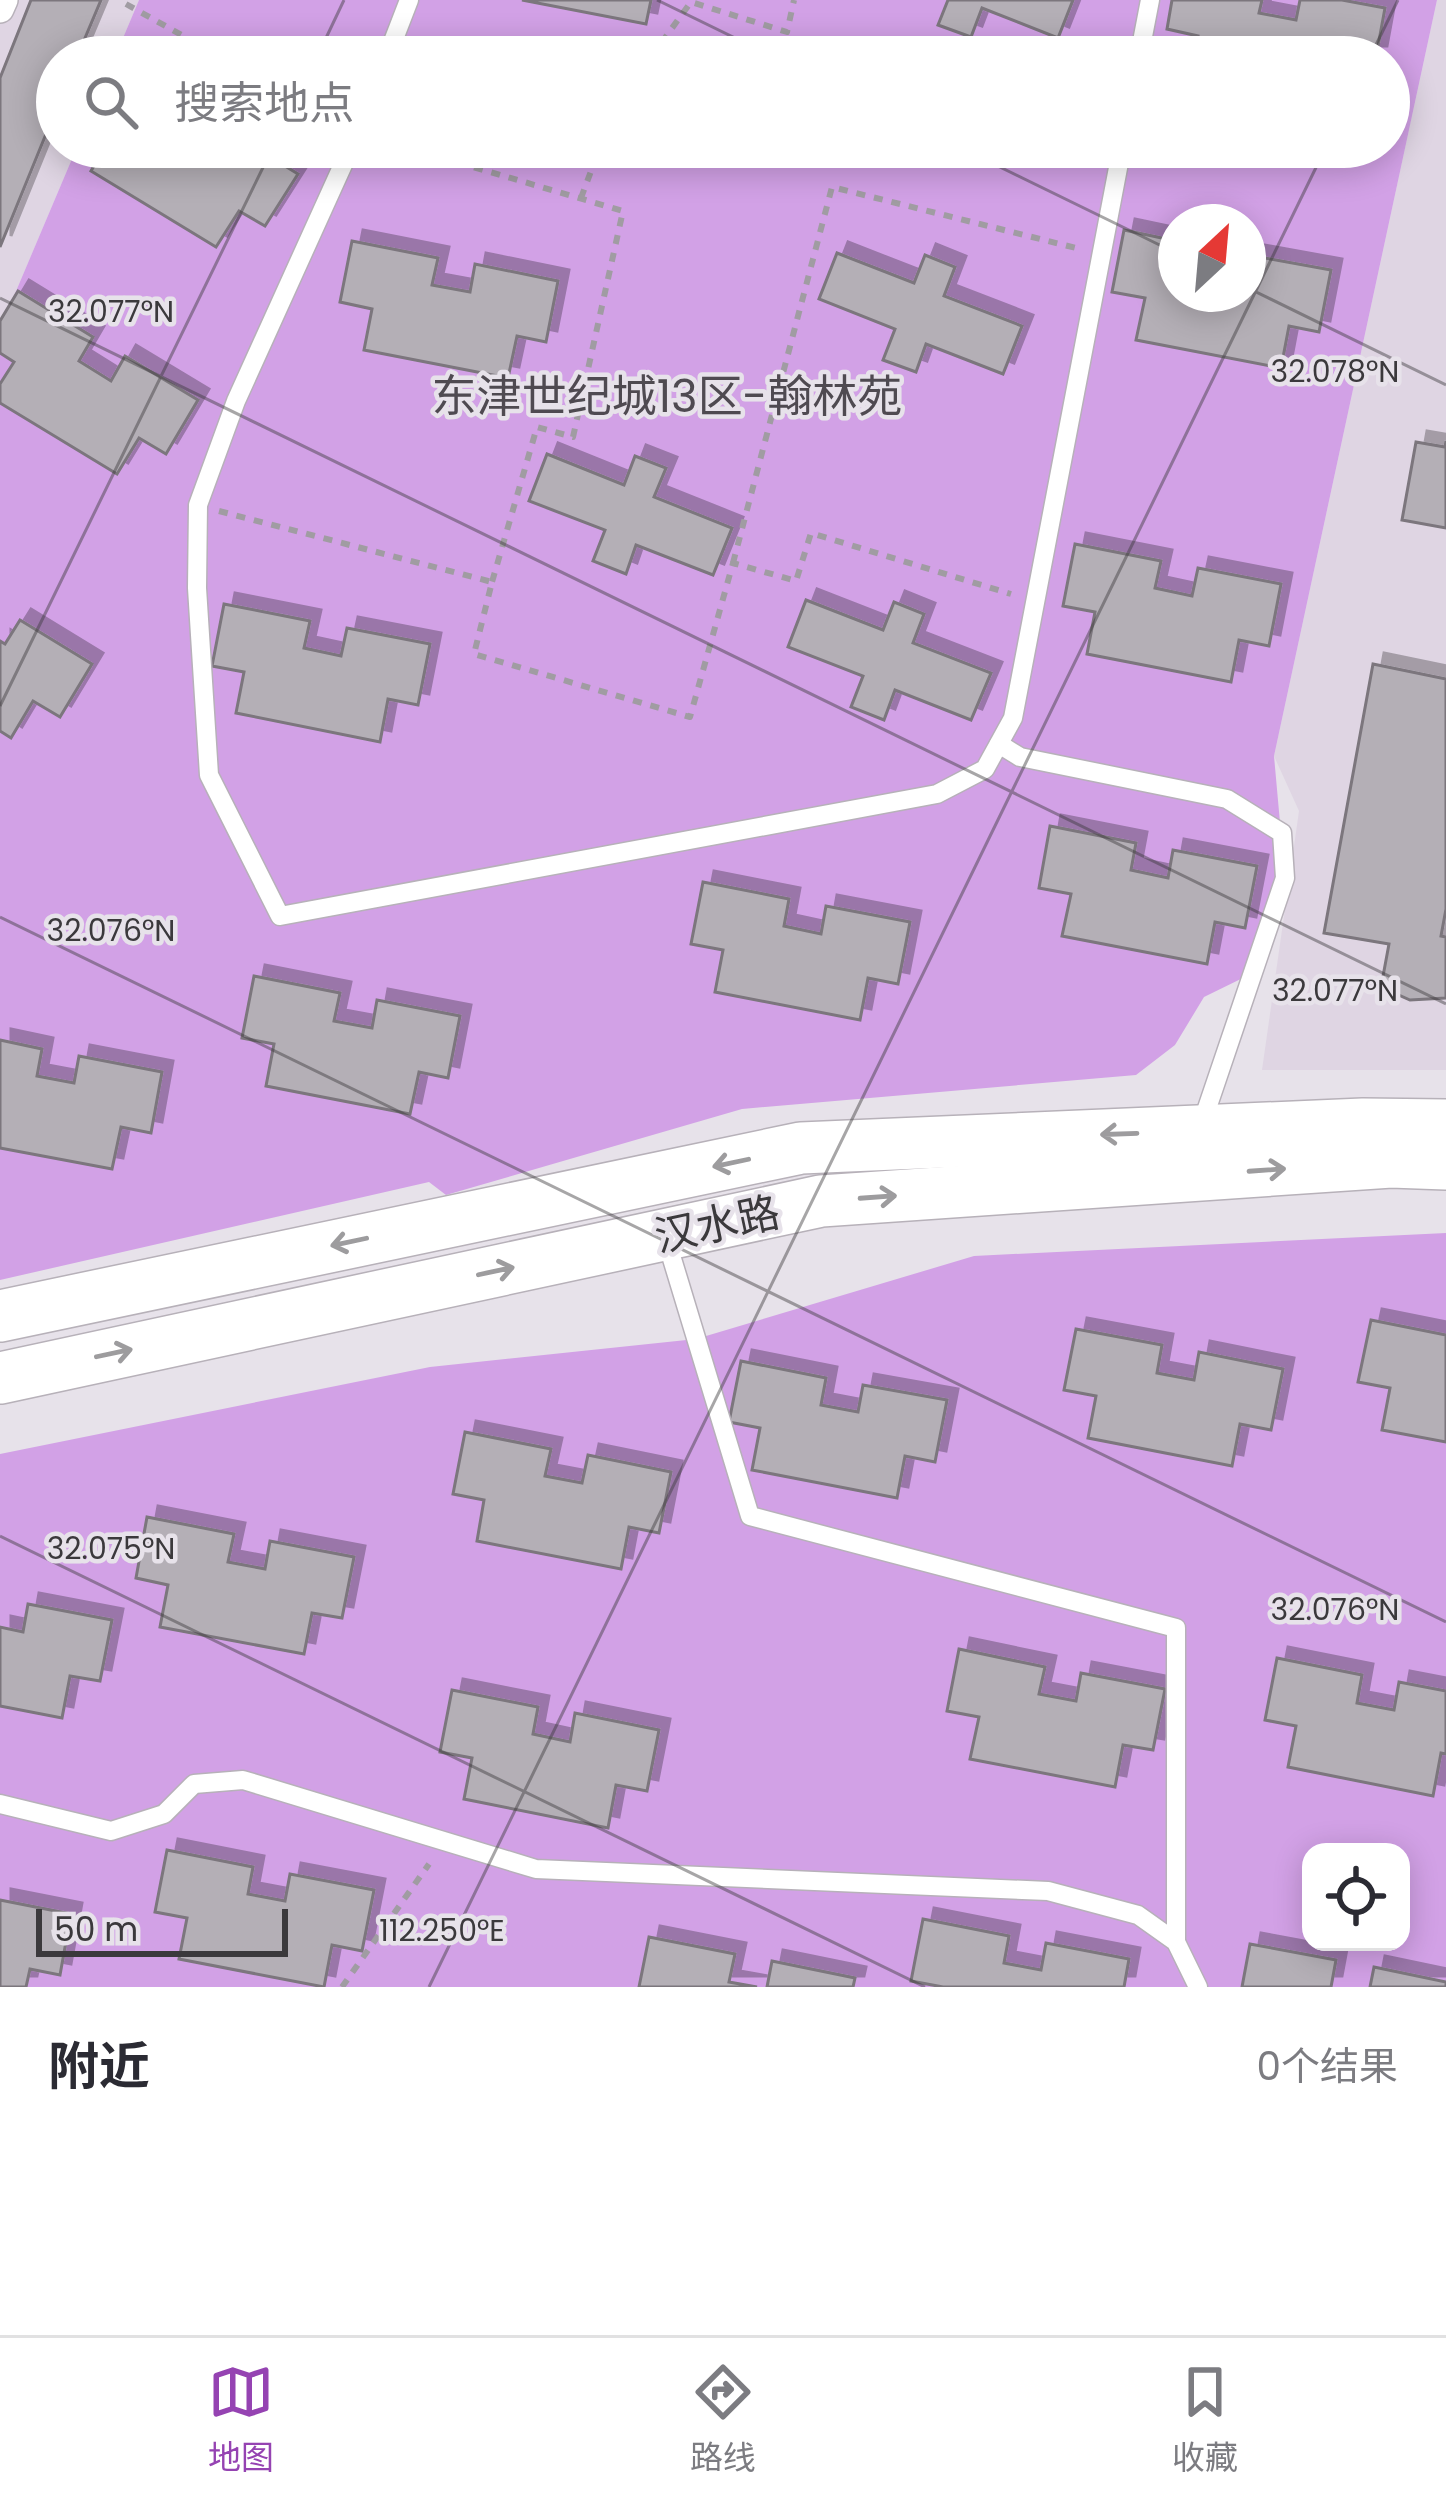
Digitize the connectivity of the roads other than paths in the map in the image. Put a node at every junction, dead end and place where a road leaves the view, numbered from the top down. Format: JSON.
{"nodes":[{"id":1,"x":4,"y":0,"type":"edge"},
{"id":2,"x":409,"y":0,"type":"edge"},
{"id":3,"x":1150,"y":0,"type":"edge"},
{"id":4,"x":0,"y":9,"type":"edge"},
{"id":5,"x":395,"y":36,"type":"edge"},
{"id":6,"x":1143,"y":36,"type":"edge"},
{"id":7,"x":341,"y":168,"type":"edge"},
{"id":8,"x":1118,"y":168,"type":"edge"},
{"id":9,"x":999,"y":744,"type":"junction"},
{"id":10,"x":1446,"y":1125,"type":"edge"},
{"id":11,"x":1200,"y":1131,"type":"junction"},
{"id":12,"x":1446,"y":1164,"type":"edge"},
{"id":13,"x":664,"y":1235,"type":"junction"},
{"id":14,"x":0,"y":1316,"type":"edge"},
{"id":15,"x":0,"y":1378,"type":"edge"},
{"id":16,"x":0,"y":1804,"type":"edge"},
{"id":17,"x":1176,"y":1942,"type":"junction"},
{"id":18,"x":1198,"y":1987,"type":"edge"}],
"edges":[{"from":1,"to":4,"type":"street"},
{"from":2,"to":5,"type":"lane"},
{"from":3,"to":6,"type":"lane"},
{"from":7,"to":9,"type":"lane"},
{"from":8,"to":9,"type":"lane"},
{"from":9,"to":11,"type":"lane"},
{"from":10,"to":11,"type":"main road","name":"汉水路"},
{"from":11,"to":14,"type":"main road","name":"汉水路","one_way":true},
{"from":13,"to":12,"type":"main road","name":"汉水路","one_way":true},
{"from":15,"to":13,"type":"main road","name":"汉水路","one_way":true},
{"from":13,"to":17,"type":"lane"},
{"from":16,"to":17,"type":"lane"},
{"from":17,"to":18,"type":"lane"}]}
